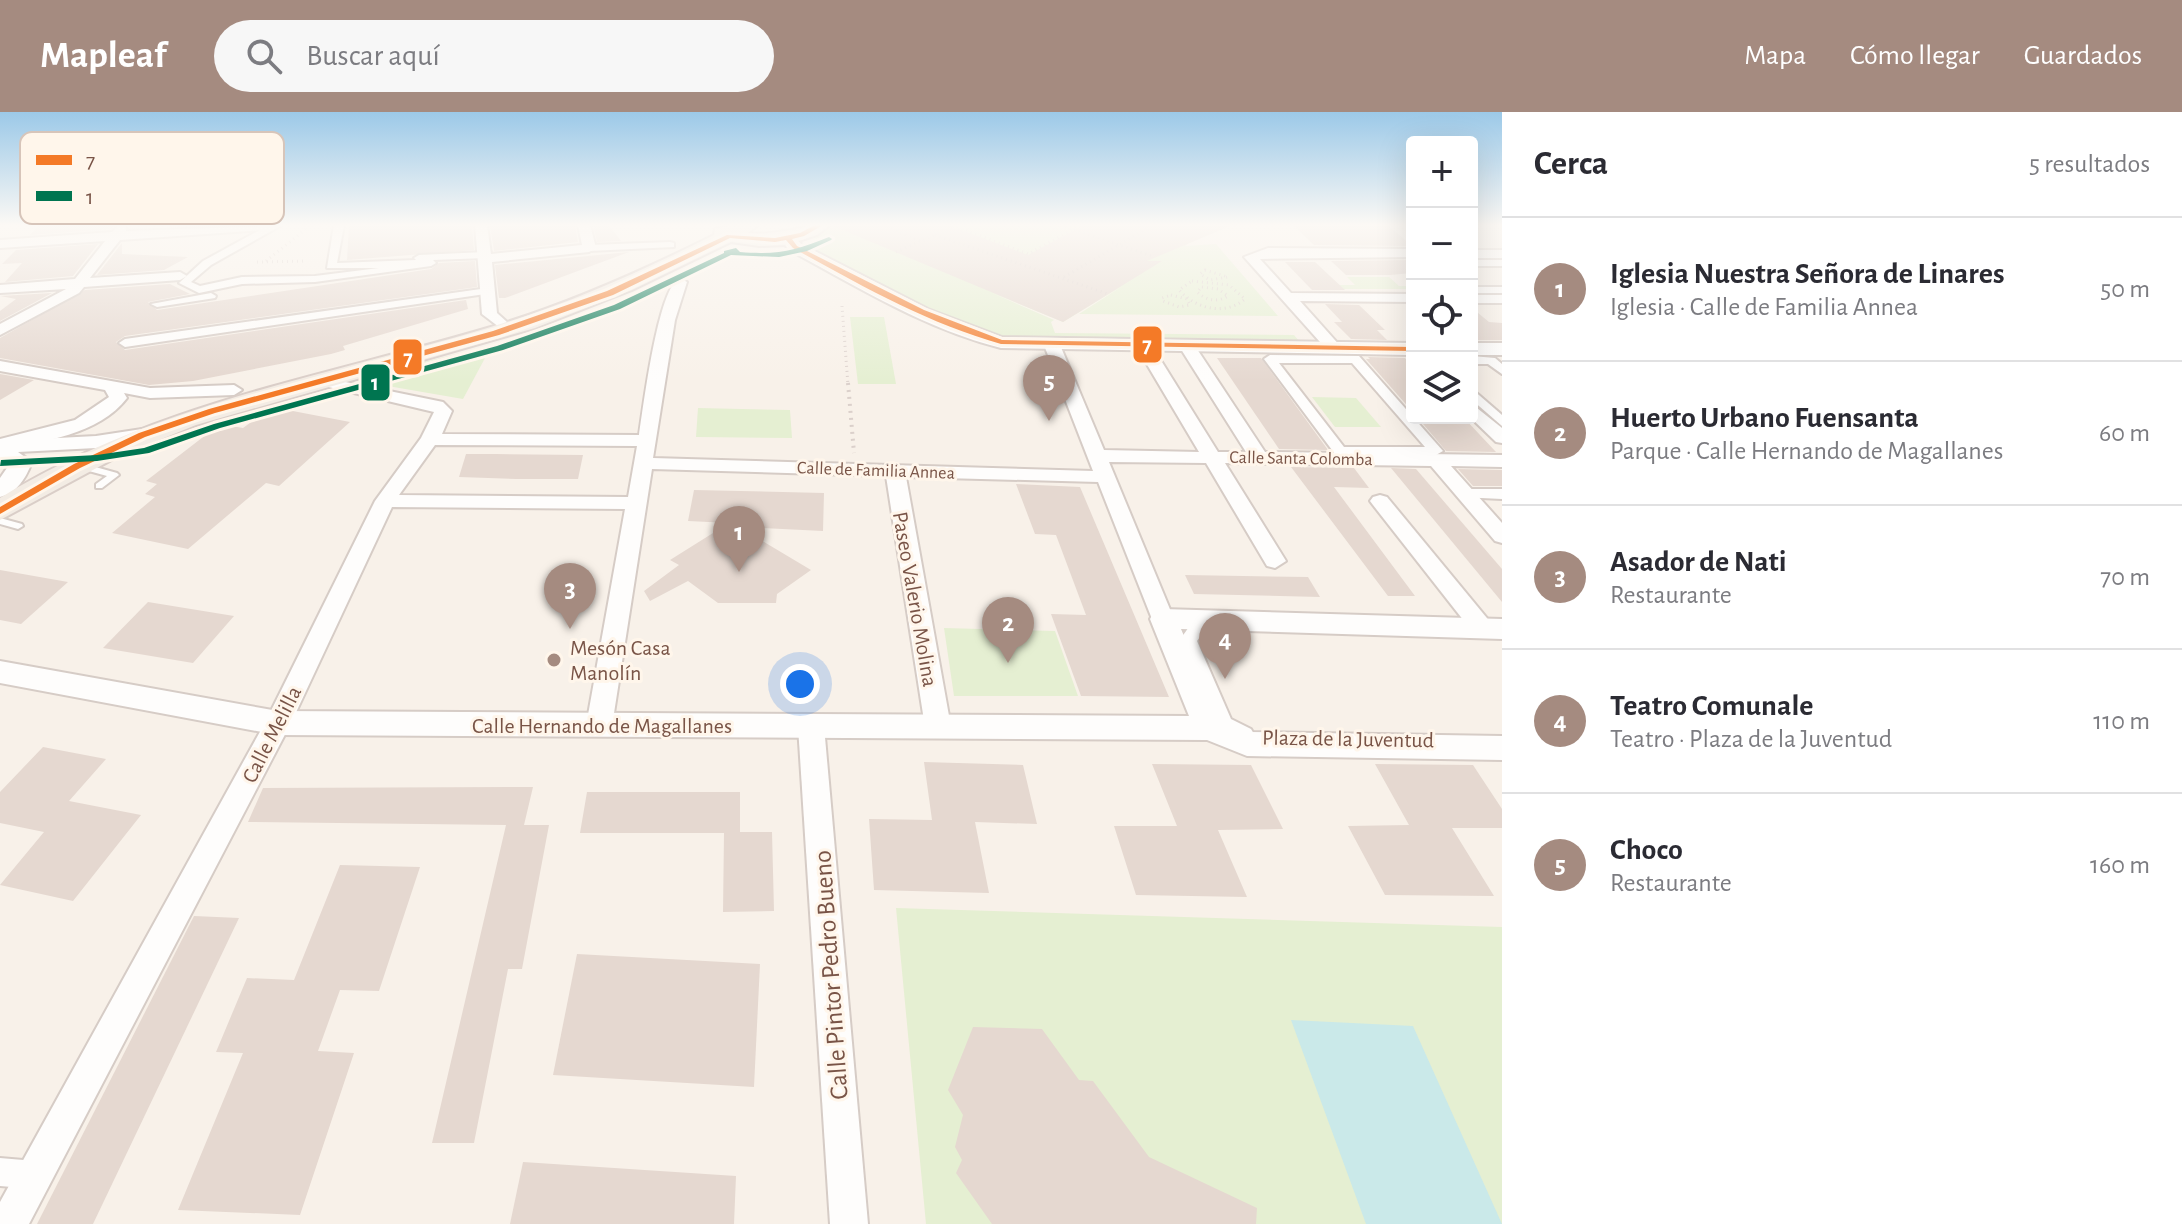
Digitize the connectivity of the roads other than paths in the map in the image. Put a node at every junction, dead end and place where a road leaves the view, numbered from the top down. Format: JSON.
{"nodes":[{"id":1,"x":180,"y":276,"type":"edge"},
{"id":2,"x":85,"y":277,"type":"edge"},
{"id":3,"x":167,"y":277,"type":"edge"},
{"id":4,"x":191,"y":277,"type":"edge"},
{"id":5,"x":329,"y":277,"type":"edge"},
{"id":6,"x":351,"y":277,"type":"edge"},
{"id":7,"x":487,"y":277,"type":"edge"},
{"id":8,"x":621,"y":277,"type":"edge"},
{"id":9,"x":635,"y":277,"type":"edge"},
{"id":10,"x":692,"y":277,"type":"edge"},
{"id":11,"x":855,"y":277,"type":"edge"},
{"id":12,"x":1269,"y":277,"type":"edge"},
{"id":13,"x":680,"y":282,"type":"junction"},
{"id":14,"x":80,"y":283,"type":"junction"},
{"id":15,"x":0,"y":289,"type":"edge"},
{"id":16,"x":1478,"y":290,"type":"edge"},
{"id":17,"x":1502,"y":290,"type":"edge"},
{"id":18,"x":488,"y":291,"type":"junction"},
{"id":19,"x":206,"y":297,"type":"junction"},
{"id":20,"x":1287,"y":297,"type":"junction"},
{"id":21,"x":1406,"y":298,"type":"edge"},
{"id":22,"x":594,"y":299,"type":"junction"},
{"id":23,"x":1478,"y":299,"type":"edge"},
{"id":24,"x":1502,"y":299,"type":"edge"},
{"id":25,"x":157,"y":304,"type":"dead end"},
{"id":26,"x":499,"y":322,"type":"junction"},
{"id":27,"x":0,"y":330,"type":"edge"},
{"id":28,"x":125,"y":343,"type":"dead end"},
{"id":29,"x":1052,"y":345,"type":"junction"},
{"id":30,"x":1144,"y":346,"type":"junction"},
{"id":31,"x":1187,"y":346,"type":"junction"},
{"id":32,"x":1334,"y":348,"type":"junction"},
{"id":33,"x":1406,"y":349,"type":"edge"},
{"id":34,"x":1478,"y":349,"type":"edge"},
{"id":35,"x":1502,"y":349,"type":"edge"},
{"id":36,"x":1478,"y":360,"type":"edge"},
{"id":37,"x":0,"y":366,"type":"edge"},
{"id":38,"x":1502,"y":370,"type":"edge"},
{"id":39,"x":322,"y":380,"type":"junction"},
{"id":40,"x":112,"y":388,"type":"junction"},
{"id":41,"x":1478,"y":399,"type":"edge"},
{"id":42,"x":175,"y":403,"type":"junction"},
{"id":43,"x":1478,"y":415,"type":"edge"},
{"id":44,"x":1502,"y":422,"type":"edge"},
{"id":45,"x":142,"y":435,"type":"junction"},
{"id":46,"x":1502,"y":438,"type":"edge"},
{"id":47,"x":430,"y":439,"type":"junction"},
{"id":48,"x":96,"y":442,"type":"junction"},
{"id":49,"x":0,"y":448,"type":"edge"},
{"id":50,"x":646,"y":452,"type":"junction"},
{"id":51,"x":1436,"y":455,"type":"junction"},
{"id":52,"x":1100,"y":456,"type":"junction"},
{"id":53,"x":1213,"y":457,"type":"junction"},
{"id":54,"x":1259,"y":458,"type":"junction"},
{"id":55,"x":1502,"y":461,"type":"edge"},
{"id":56,"x":77,"y":466,"type":"junction"},
{"id":57,"x":895,"y":470,"type":"junction"},
{"id":58,"x":1108,"y":477,"type":"junction"},
{"id":59,"x":99,"y":486,"type":"dead end"},
{"id":60,"x":0,"y":490,"type":"edge"},
{"id":61,"x":1465,"y":494,"type":"junction"},
{"id":62,"x":1502,"y":494,"type":"edge"},
{"id":63,"x":385,"y":501,"type":"junction"},
{"id":64,"x":1380,"y":501,"type":"dead end"},
{"id":65,"x":635,"y":503,"type":"junction"},
{"id":66,"x":9,"y":518,"type":"edge"},
{"id":67,"x":0,"y":521,"type":"edge"},
{"id":68,"x":1502,"y":536,"type":"edge"},
{"id":69,"x":1275,"y":561,"type":"dead end"},
{"id":70,"x":1163,"y":619,"type":"junction"},
{"id":71,"x":1496,"y":631,"type":"edge"},
{"id":72,"x":1,"y":674,"type":"edge"},
{"id":73,"x":278,"y":723,"type":"junction"},
{"id":74,"x":599,"y":726,"type":"junction"},
{"id":75,"x":811,"y":726,"type":"junction"},
{"id":76,"x":938,"y":727,"type":"junction"},
{"id":77,"x":1209,"y":728,"type":"junction"},
{"id":78,"x":1502,"y":740,"type":"edge"},
{"id":79,"x":1502,"y":748,"type":"edge"},
{"id":80,"x":0,"y":1172,"type":"edge"},
{"id":81,"x":35,"y":1175,"type":"junction"},
{"id":82,"x":9,"y":1224,"type":"edge"},
{"id":83,"x":849,"y":1224,"type":"edge"}],
"edges":[{"from":1,"to":19,"type":"street"},
{"from":2,"to":14,"type":"street"},
{"from":3,"to":14,"type":"street"},
{"from":4,"to":5,"type":"street"},
{"from":6,"to":19,"type":"street"},
{"from":7,"to":18,"type":"street"},
{"from":8,"to":26,"type":"main road"},
{"from":9,"to":22,"type":"main road"},
{"from":10,"to":13,"type":"main road"},
{"from":11,"to":29,"type":"street"},
{"from":12,"to":20,"type":"street"},
{"from":13,"to":22,"type":"main road"},
{"from":13,"to":50,"type":"street"},
{"from":14,"to":15,"type":"street"},
{"from":14,"to":27,"type":"street"},
{"from":16,"to":17,"type":"street"},
{"from":18,"to":26,"type":"street"},
{"from":18,"to":28,"type":"street"},
{"from":19,"to":25,"type":"street"},
{"from":20,"to":21,"type":"street"},
{"from":20,"to":32,"type":"street"},
{"from":22,"to":39,"type":"main road"},
{"from":23,"to":24,"type":"street"},
{"from":26,"to":42,"type":"main road"},
{"from":29,"to":30,"type":"street"},
{"from":29,"to":52,"type":"street"},
{"from":30,"to":31,"type":"street"},
{"from":30,"to":53,"type":"street"},
{"from":31,"to":32,"type":"street"},
{"from":31,"to":54,"type":"street"},
{"from":32,"to":33,"type":"street"},
{"from":34,"to":35,"type":"street"},
{"from":36,"to":38,"type":"street"},
{"from":37,"to":40,"type":"street"},
{"from":39,"to":45,"type":"main road"},
{"from":39,"to":47,"type":"street"},
{"from":40,"to":42,"type":"street"},
{"from":40,"to":49,"type":"street"},
{"from":41,"to":44,"type":"street"},
{"from":42,"to":48,"type":"main road"},
{"from":43,"to":46,"type":"street"},
{"from":45,"to":48,"type":"street"},
{"from":45,"to":56,"type":"main road"},
{"from":47,"to":50,"type":"street"},
{"from":47,"to":63,"type":"street","name":"Calle Melilla"},
{"from":48,"to":49,"type":"street"},
{"from":48,"to":60,"type":"main road"},
{"from":49,"to":60,"type":"street"},
{"from":50,"to":57,"type":"street","name":"Calle de Familia Annea"},
{"from":50,"to":65,"type":"street"},
{"from":51,"to":51,"type":"street"},
{"from":51,"to":54,"type":"street","name":"Calle Santa Colomba"},
{"from":51,"to":55,"type":"street","name":"Calle Santa Colomba"},
{"from":51,"to":61,"type":"street"},
{"from":52,"to":53,"type":"street","name":"Calle Santa Colomba"},
{"from":52,"to":58,"type":"street"},
{"from":53,"to":54,"type":"street","name":"Calle Santa Colomba"},
{"from":53,"to":69,"type":"street"},
{"from":56,"to":59,"type":"lane"},
{"from":56,"to":66,"type":"main road"},
{"from":57,"to":58,"type":"street","name":"Calle de Familia Annea"},
{"from":57,"to":76,"type":"street","name":"Paseo Valerio Molina"},
{"from":58,"to":70,"type":"street"},
{"from":61,"to":62,"type":"street"},
{"from":61,"to":68,"type":"street"},
{"from":63,"to":65,"type":"street"},
{"from":63,"to":73,"type":"street","name":"Calle Melilla"},
{"from":64,"to":71,"type":"street"},
{"from":65,"to":74,"type":"street"},
{"from":66,"to":67,"type":"lane"},
{"from":70,"to":71,"type":"street"},
{"from":70,"to":77,"type":"street"},
{"from":71,"to":78,"type":"street","name":"Plaza de la Juventud"},
{"from":72,"to":73,"type":"street","name":"Calle Hernando de Magallanes"},
{"from":73,"to":74,"type":"street","name":"Calle Hernando de Magallanes"},
{"from":73,"to":81,"type":"street","name":"Calle Melilla"},
{"from":74,"to":75,"type":"street","name":"Calle Hernando de Magallanes"},
{"from":75,"to":76,"type":"street","name":"Calle Hernando de Magallanes"},
{"from":75,"to":83,"type":"street","name":"Calle Pintor Pedro Bueno"},
{"from":76,"to":77,"type":"street","name":"Calle Hernando de Magallanes"},
{"from":77,"to":79,"type":"street","name":"Plaza de la Juventud"},
{"from":80,"to":81,"type":"street"},
{"from":81,"to":82,"type":"street","name":"Calle Melilla"}]}
